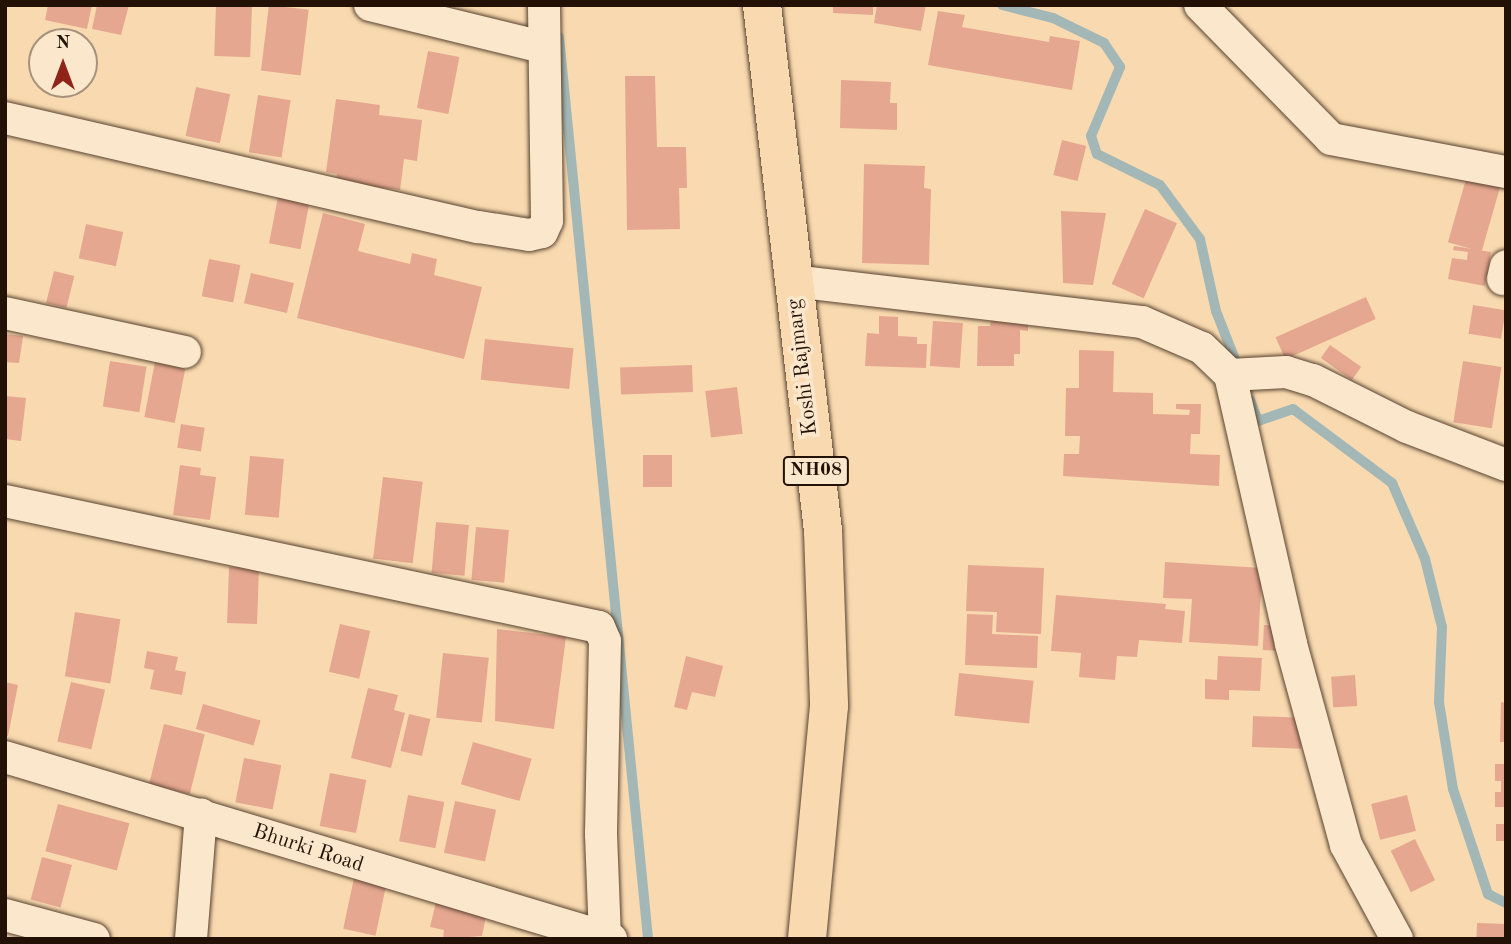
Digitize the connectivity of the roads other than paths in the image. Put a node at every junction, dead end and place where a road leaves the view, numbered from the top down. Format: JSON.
{"nodes":[{"id":1,"x":370,"y":5,"type":"edge"},
{"id":2,"x":544,"y":5,"type":"edge"},
{"id":3,"x":762,"y":5,"type":"edge"},
{"id":4,"x":1200,"y":5,"type":"edge"},
{"id":5,"x":542,"y":47,"type":"junction"},
{"id":6,"x":5,"y":118,"type":"edge"},
{"id":7,"x":1506,"y":172,"type":"edge"},
{"id":8,"x":793,"y":281,"type":"junction"},
{"id":9,"x":5,"y":313,"type":"edge"},
{"id":10,"x":185,"y":352,"type":"dead end"},
{"id":11,"x":1243,"y":376,"type":"junction"},
{"id":12,"x":1506,"y":465,"type":"edge"},
{"id":13,"x":5,"y":502,"type":"edge"},
{"id":14,"x":5,"y":757,"type":"edge"},
{"id":15,"x":201,"y":814,"type":"junction"},
{"id":16,"x":5,"y":915,"type":"edge"},
{"id":17,"x":607,"y":938,"type":"edge"},
{"id":18,"x":94,"y":939,"type":"edge"},
{"id":19,"x":191,"y":939,"type":"edge"},
{"id":20,"x":807,"y":939,"type":"edge"},
{"id":21,"x":1397,"y":939,"type":"edge"}],
"edges":[{"from":1,"to":5,"type":"street"},
{"from":2,"to":5,"type":"street"},
{"from":3,"to":8,"type":"main road","name":"Koshi Rajmarg","number":"NH08"},
{"from":4,"to":7,"type":"street"},
{"from":5,"to":6,"type":"street"},
{"from":8,"to":11,"type":"street"},
{"from":8,"to":20,"type":"main road","name":"Koshi Rajmarg","number":"NH08"},
{"from":9,"to":10,"type":"street"},
{"from":11,"to":12,"type":"street"},
{"from":11,"to":21,"type":"street"},
{"from":13,"to":17,"type":"street"},
{"from":14,"to":15,"type":"street","name":"Bhurki Road"},
{"from":15,"to":17,"type":"street","name":"Bhurki Road"},
{"from":15,"to":19,"type":"street"},
{"from":16,"to":18,"type":"street"}]}
